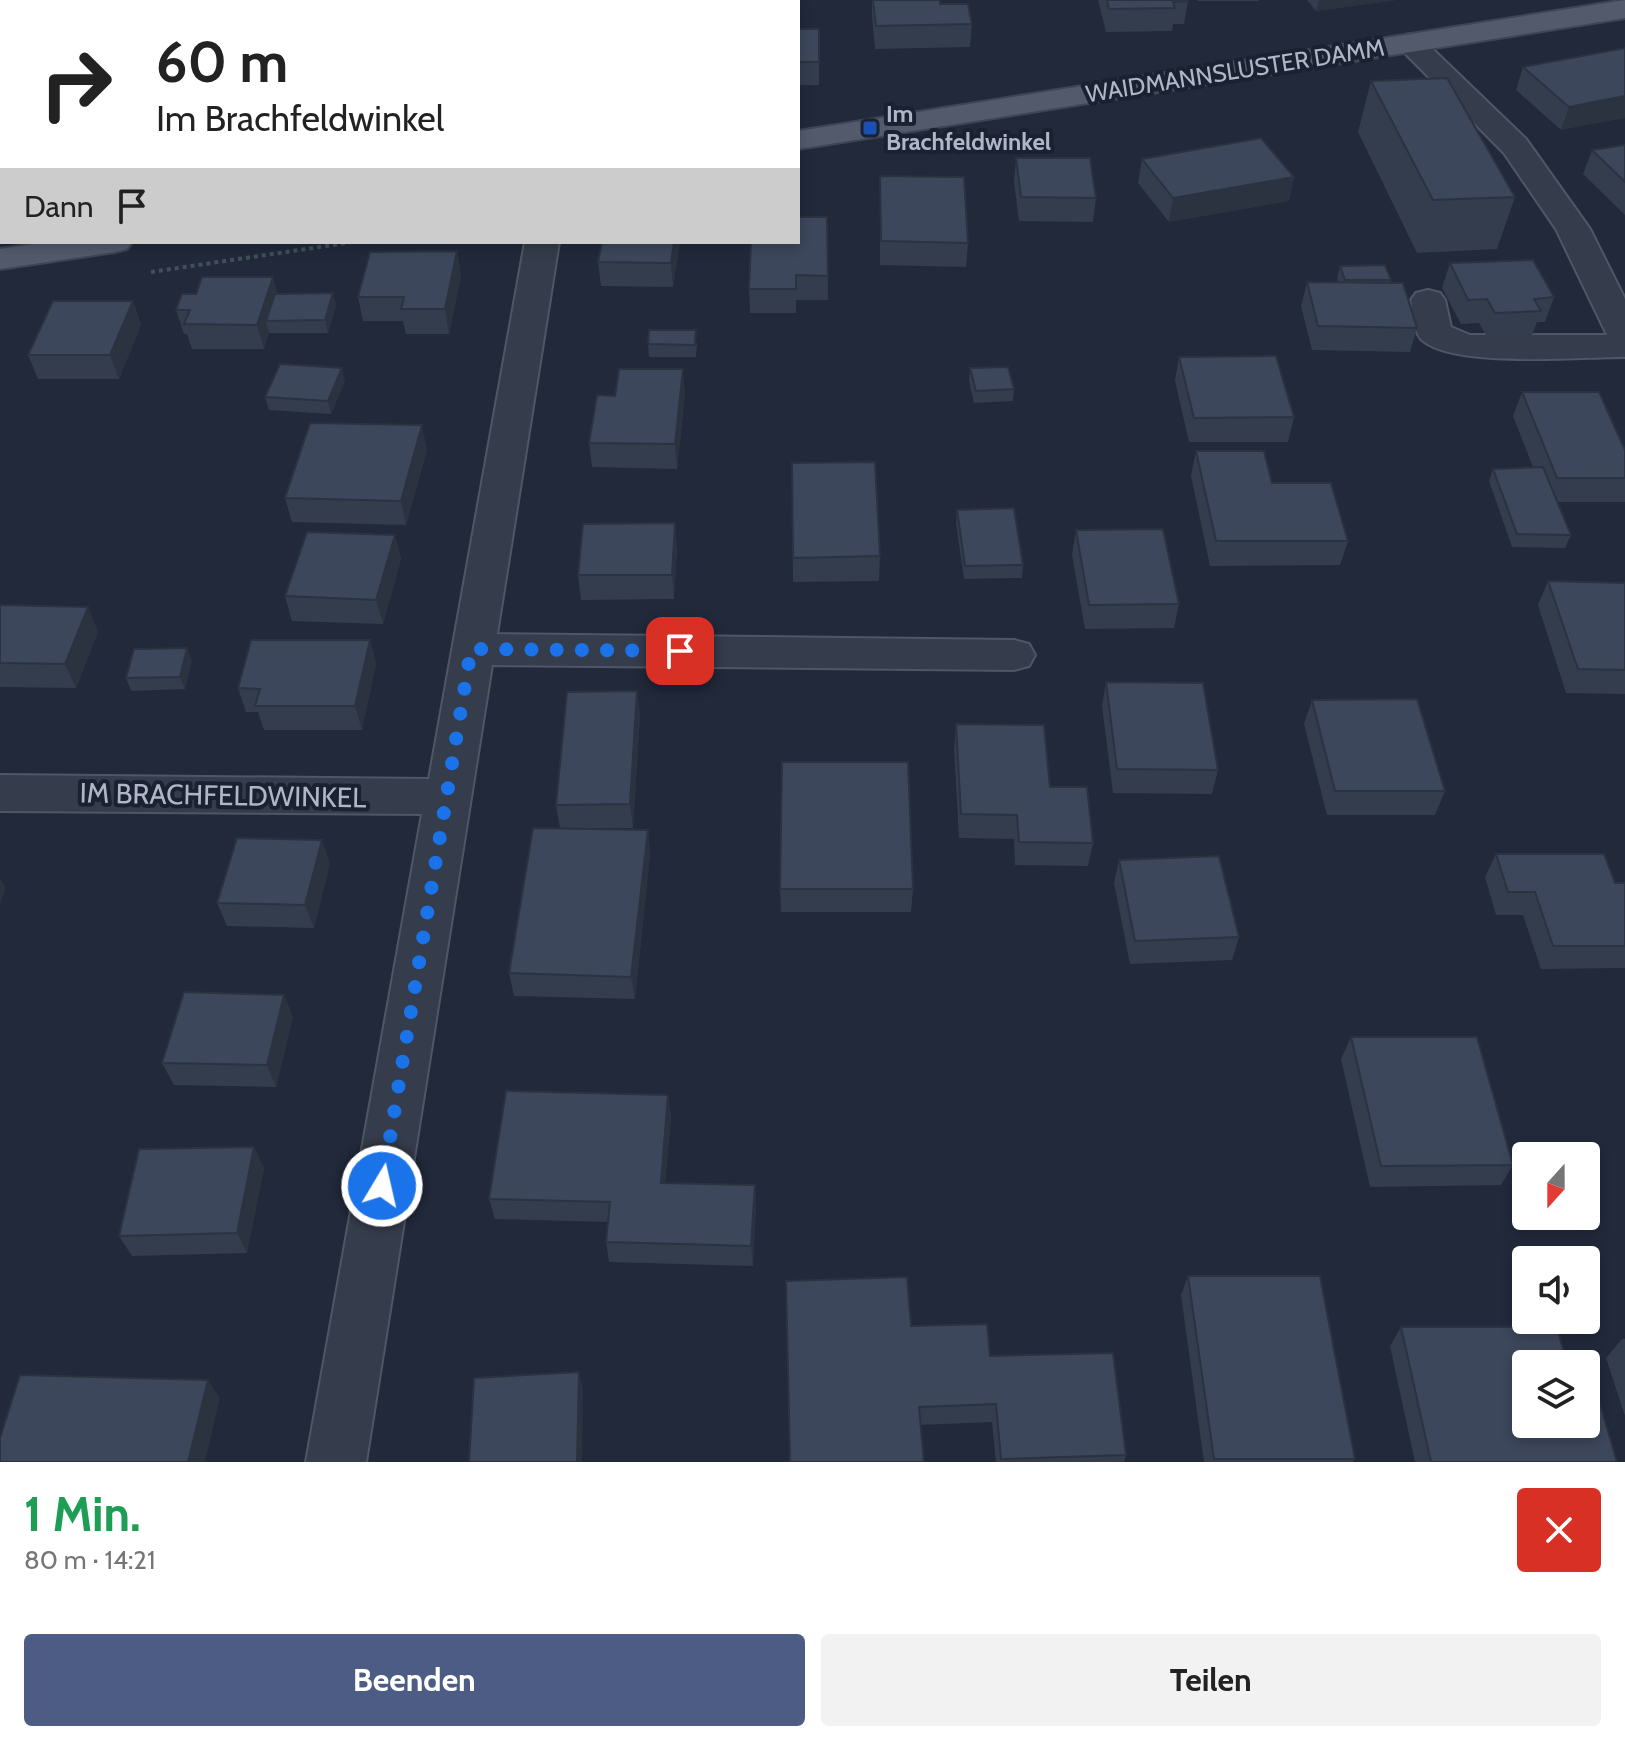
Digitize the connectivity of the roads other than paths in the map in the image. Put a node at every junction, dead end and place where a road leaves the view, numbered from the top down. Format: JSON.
{"nodes":[{"id":1,"x":1625,"y":9,"type":"edge"},
{"id":2,"x":1410,"y":43,"type":"junction"},
{"id":3,"x":800,"y":140,"type":"edge"},
{"id":4,"x":101,"y":244,"type":"edge"},
{"id":5,"x":542,"y":244,"type":"edge"},
{"id":6,"x":0,"y":259,"type":"edge"},
{"id":7,"x":1428,"y":300,"type":"dead end"},
{"id":8,"x":1625,"y":335,"type":"edge"},
{"id":9,"x":1625,"y":346,"type":"edge"},
{"id":10,"x":471,"y":649,"type":"junction"},
{"id":11,"x":1014,"y":655,"type":"dead end"},
{"id":12,"x":0,"y":793,"type":"edge"},
{"id":13,"x":446,"y":797,"type":"junction"},
{"id":14,"x":336,"y":1462,"type":"edge"}],
"edges":[{"from":1,"to":2,"type":"main road","name":"WAIDMANNSLUSTER DAMM"},
{"from":2,"to":3,"type":"main road","name":"WAIDMANNSLUSTER DAMM"},
{"from":2,"to":8,"type":"street"},
{"from":4,"to":6,"type":"main road"},
{"from":5,"to":10,"type":"street"},
{"from":7,"to":9,"type":"street"},
{"from":10,"to":11,"type":"street"},
{"from":10,"to":13,"type":"street"},
{"from":12,"to":13,"type":"street","name":"IM BRACHFELDWINKEL"},
{"from":13,"to":14,"type":"street"}]}
